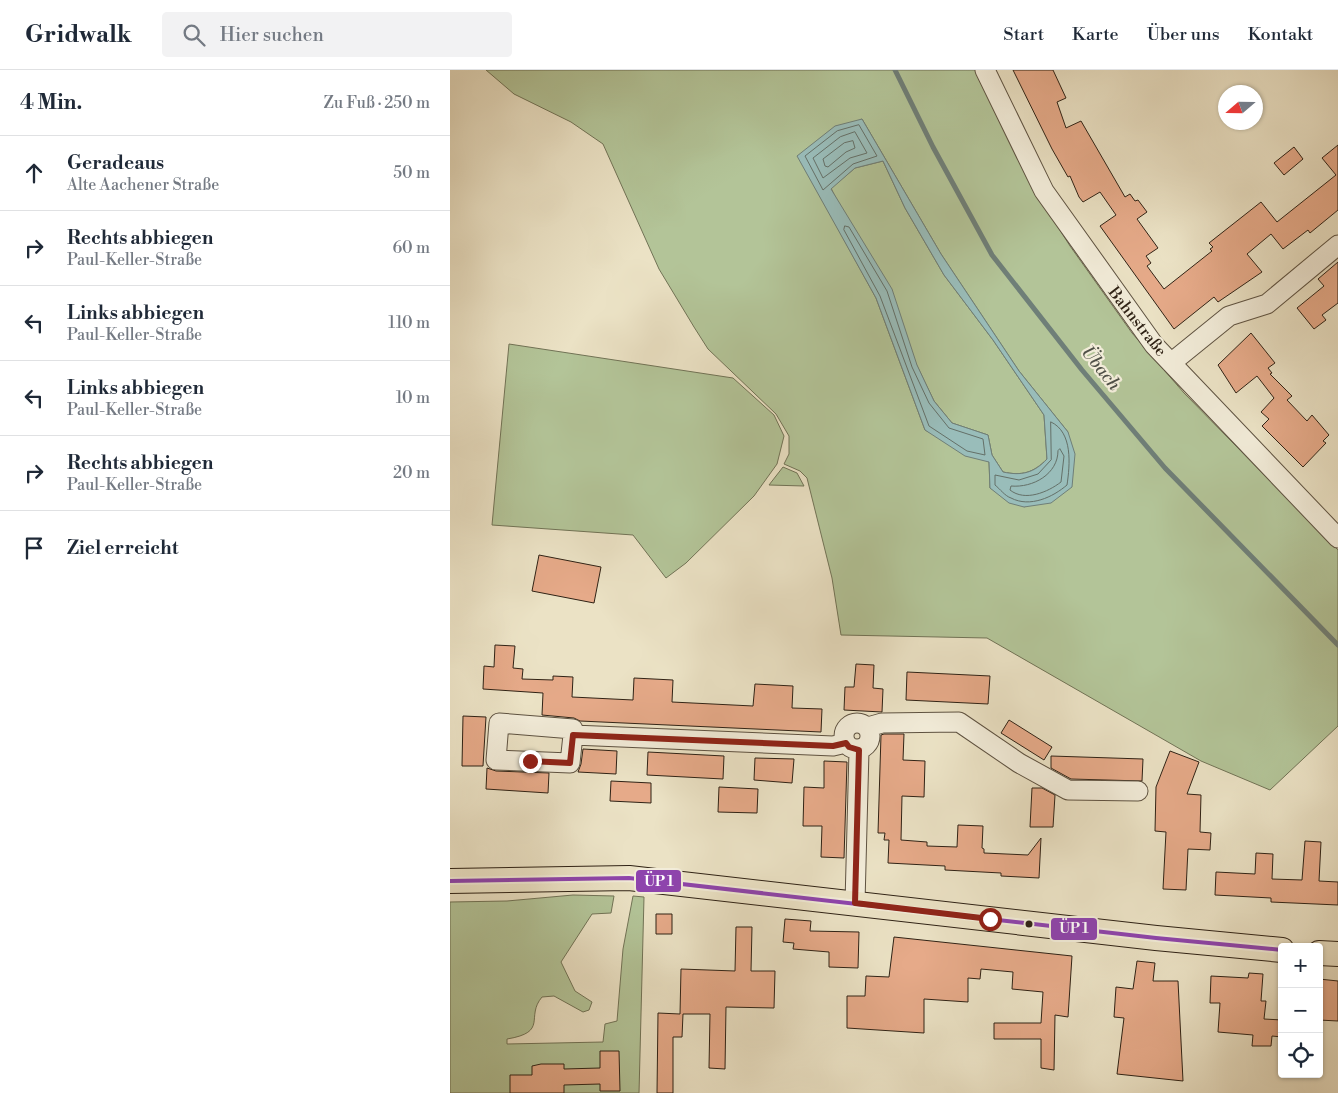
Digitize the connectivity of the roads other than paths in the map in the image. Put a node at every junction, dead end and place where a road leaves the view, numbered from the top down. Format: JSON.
{"nodes":[{"id":1,"x":985,"y":70,"type":"edge"},
{"id":2,"x":1338,"y":245,"type":"edge"},
{"id":3,"x":1171,"y":363,"type":"junction"},
{"id":4,"x":1338,"y":538,"type":"edge"},
{"id":5,"x":573,"y":735,"type":"dead end"},
{"id":6,"x":852,"y":746,"type":"junction"},
{"id":7,"x":1138,"y":791,"type":"dead end"},
{"id":8,"x":450,"y":881,"type":"edge"},
{"id":9,"x":855,"y":903,"type":"junction"},
{"id":10,"x":1278,"y":950,"type":"edge"},
{"id":11,"x":1323,"y":953,"type":"edge"},
{"id":12,"x":1338,"y":954,"type":"edge"}],
"edges":[{"from":1,"to":3,"type":"street","name":"Bahnstraße"},
{"from":2,"to":3,"type":"street"},
{"from":3,"to":4,"type":"street","name":"Bahnstraße"},
{"from":5,"to":6,"type":"street"},
{"from":6,"to":7,"type":"street"},
{"from":6,"to":9,"type":"street"},
{"from":8,"to":9,"type":"main road"},
{"from":9,"to":10,"type":"main road"},
{"from":11,"to":12,"type":"main road"}]}
